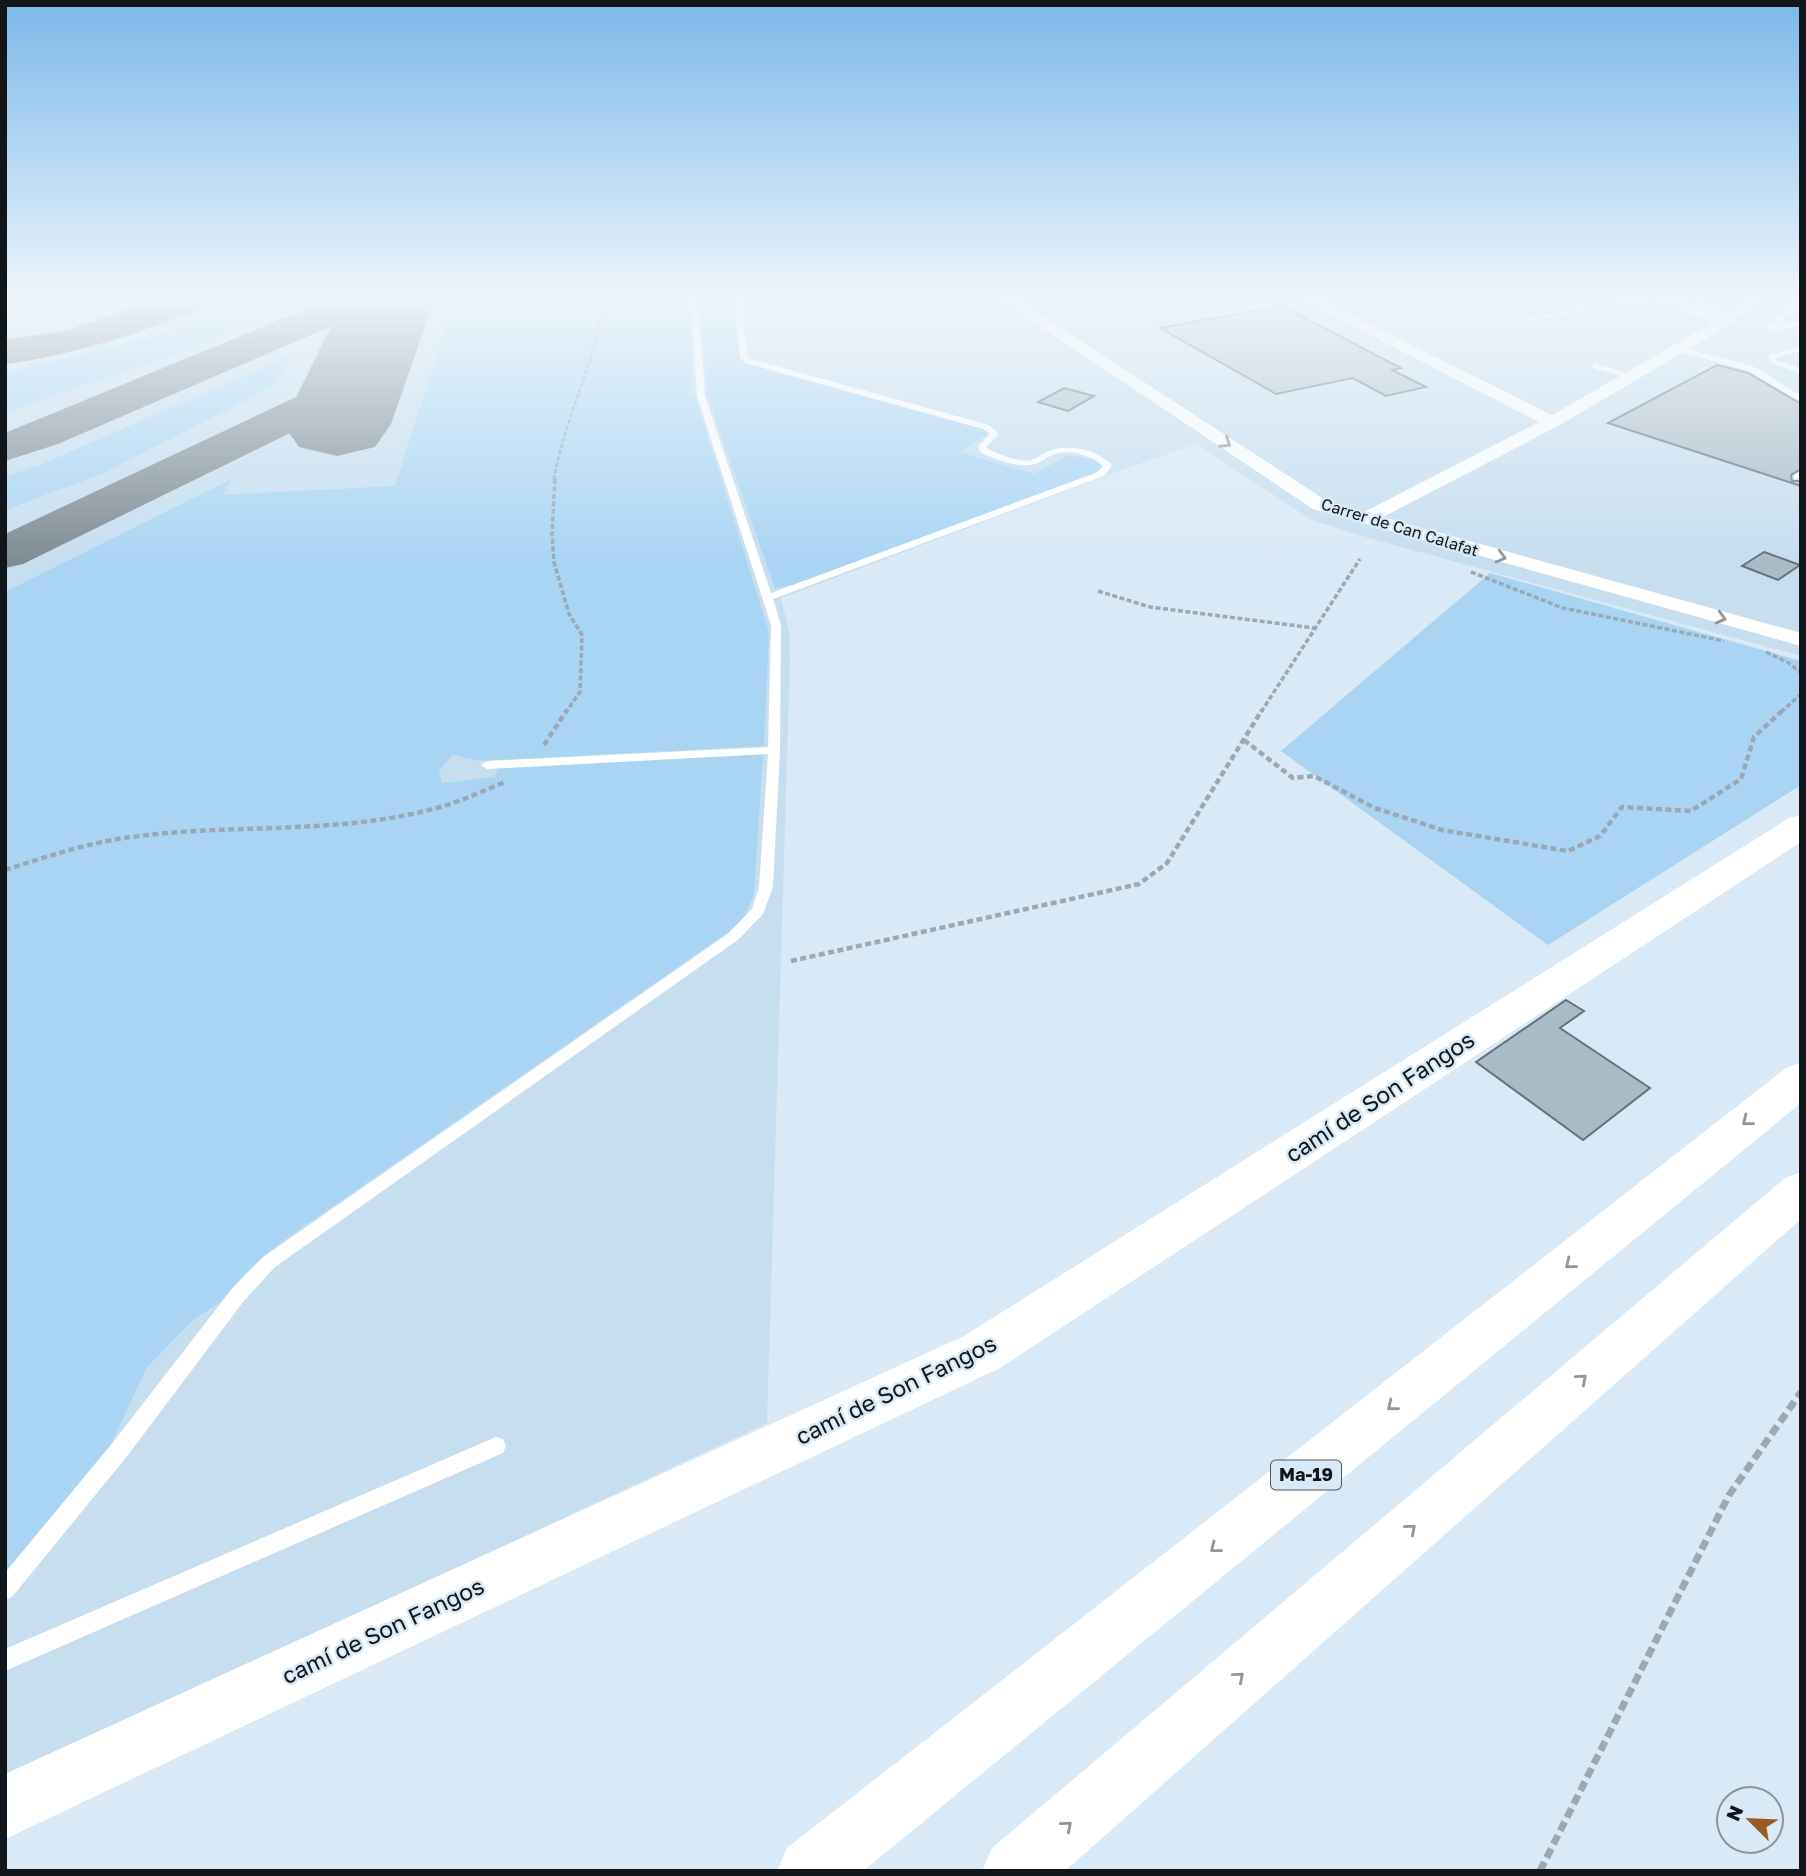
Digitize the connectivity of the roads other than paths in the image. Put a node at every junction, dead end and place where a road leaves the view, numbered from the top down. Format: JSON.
{"nodes":[{"id":1,"x":700,"y":386,"type":"edge"},
{"id":2,"x":838,"y":386,"type":"edge"},
{"id":3,"x":1138,"y":386,"type":"edge"},
{"id":4,"x":1479,"y":386,"type":"edge"},
{"id":5,"x":1617,"y":386,"type":"edge"},
{"id":6,"x":1778,"y":386,"type":"edge"},
{"id":7,"x":1801,"y":400,"type":"edge"},
{"id":8,"x":1552,"y":422,"type":"junction"},
{"id":9,"x":1364,"y":519,"type":"junction"},
{"id":10,"x":769,"y":597,"type":"junction"},
{"id":11,"x":1801,"y":639,"type":"edge"},
{"id":12,"x":774,"y":750,"type":"junction"},
{"id":13,"x":487,"y":765,"type":"dead end"},
{"id":14,"x":1801,"y":826,"type":"edge"},
{"id":15,"x":1801,"y":1079,"type":"edge"},
{"id":16,"x":1801,"y":1191,"type":"edge"},
{"id":17,"x":496,"y":1446,"type":"dead end"},
{"id":18,"x":5,"y":1590,"type":"edge"},
{"id":19,"x":5,"y":1660,"type":"edge"},
{"id":20,"x":5,"y":1807,"type":"edge"},
{"id":21,"x":810,"y":1871,"type":"edge"},
{"id":22,"x":1015,"y":1871,"type":"edge"}],
"edges":[{"from":1,"to":10,"type":"lane"},
{"from":2,"to":10,"type":"lane"},
{"from":3,"to":9,"type":"street","name":"Carrer de Can Calafat","one_way":true},
{"from":4,"to":8,"type":"street"},
{"from":5,"to":8,"type":"street"},
{"from":6,"to":7,"type":"lane"},
{"from":8,"to":9,"type":"street"},
{"from":9,"to":11,"type":"street","name":"Carrer de Can Calafat","one_way":true},
{"from":10,"to":12,"type":"lane"},
{"from":12,"to":13,"type":"lane"},
{"from":12,"to":18,"type":"lane"},
{"from":14,"to":20,"type":"main road","name":"camí de Son Fangos"},
{"from":15,"to":21,"type":"main road","number":"Ma-19","one_way":true},
{"from":22,"to":16,"type":"main road","one_way":true},
{"from":17,"to":19,"type":"lane"}]}
